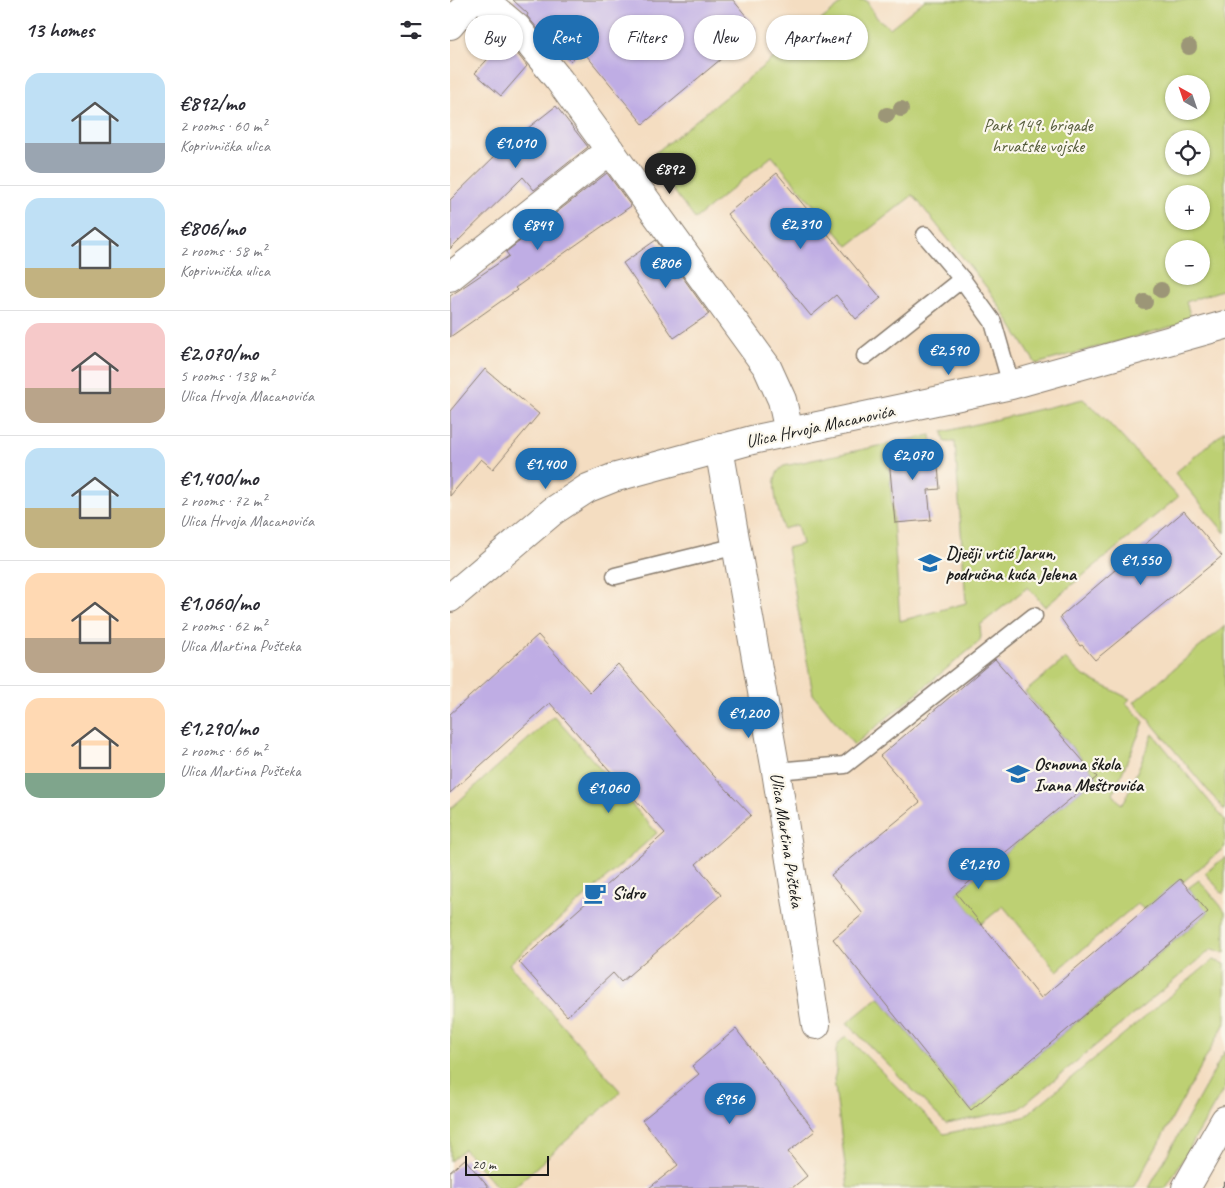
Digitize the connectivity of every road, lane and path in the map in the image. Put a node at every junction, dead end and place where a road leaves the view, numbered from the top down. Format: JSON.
{"nodes":[{"id":1,"x":471,"y":0,"type":"edge"},
{"id":2,"x":484,"y":0,"type":"edge"},
{"id":3,"x":450,"y":25,"type":"edge"},
{"id":4,"x":610,"y":150,"type":"junction"},
{"id":5,"x":925,"y":235,"type":"dead end"},
{"id":6,"x":450,"y":277,"type":"edge"},
{"id":7,"x":962,"y":279,"type":"junction"},
{"id":8,"x":1225,"y":325,"type":"edge"},
{"id":9,"x":865,"y":356,"type":"dead end"},
{"id":10,"x":1011,"y":385,"type":"junction"},
{"id":11,"x":789,"y":432,"type":"junction"},
{"id":12,"x":719,"y":448,"type":"junction"},
{"id":13,"x":737,"y":546,"type":"junction"},
{"id":14,"x":614,"y":576,"type":"dead end"},
{"id":15,"x":450,"y":598,"type":"edge"},
{"id":16,"x":1034,"y":616,"type":"dead end"},
{"id":17,"x":776,"y":771,"type":"junction"},
{"id":18,"x":816,"y":1025,"type":"dead end"},
{"id":19,"x":1225,"y":1120,"type":"edge"},
{"id":20,"x":1186,"y":1188,"type":"edge"}],
"edges":[{"from":1,"to":3,"type":"street"},
{"from":2,"to":4,"type":"street"},
{"from":4,"to":6,"type":"street"},
{"from":4,"to":11,"type":"street"},
{"from":5,"to":7,"type":"lane"},
{"from":7,"to":9,"type":"lane"},
{"from":7,"to":10,"type":"lane"},
{"from":8,"to":10,"type":"street","name":"Ulica Hrvoja Macanovića"},
{"from":10,"to":11,"type":"street","name":"Ulica Hrvoja Macanovića"},
{"from":11,"to":12,"type":"street","name":"Ulica Hrvoja Macanovića"},
{"from":12,"to":13,"type":"street","name":"Ulica Martina Pušteka"},
{"from":12,"to":15,"type":"street","name":"Ulica Hrvoja Macanovića"},
{"from":13,"to":14,"type":"lane"},
{"from":13,"to":17,"type":"street","name":"Ulica Martina Pušteka"},
{"from":16,"to":17,"type":"lane"},
{"from":17,"to":18,"type":"street","name":"Ulica Martina Pušteka"},
{"from":19,"to":20,"type":"street"}]}
